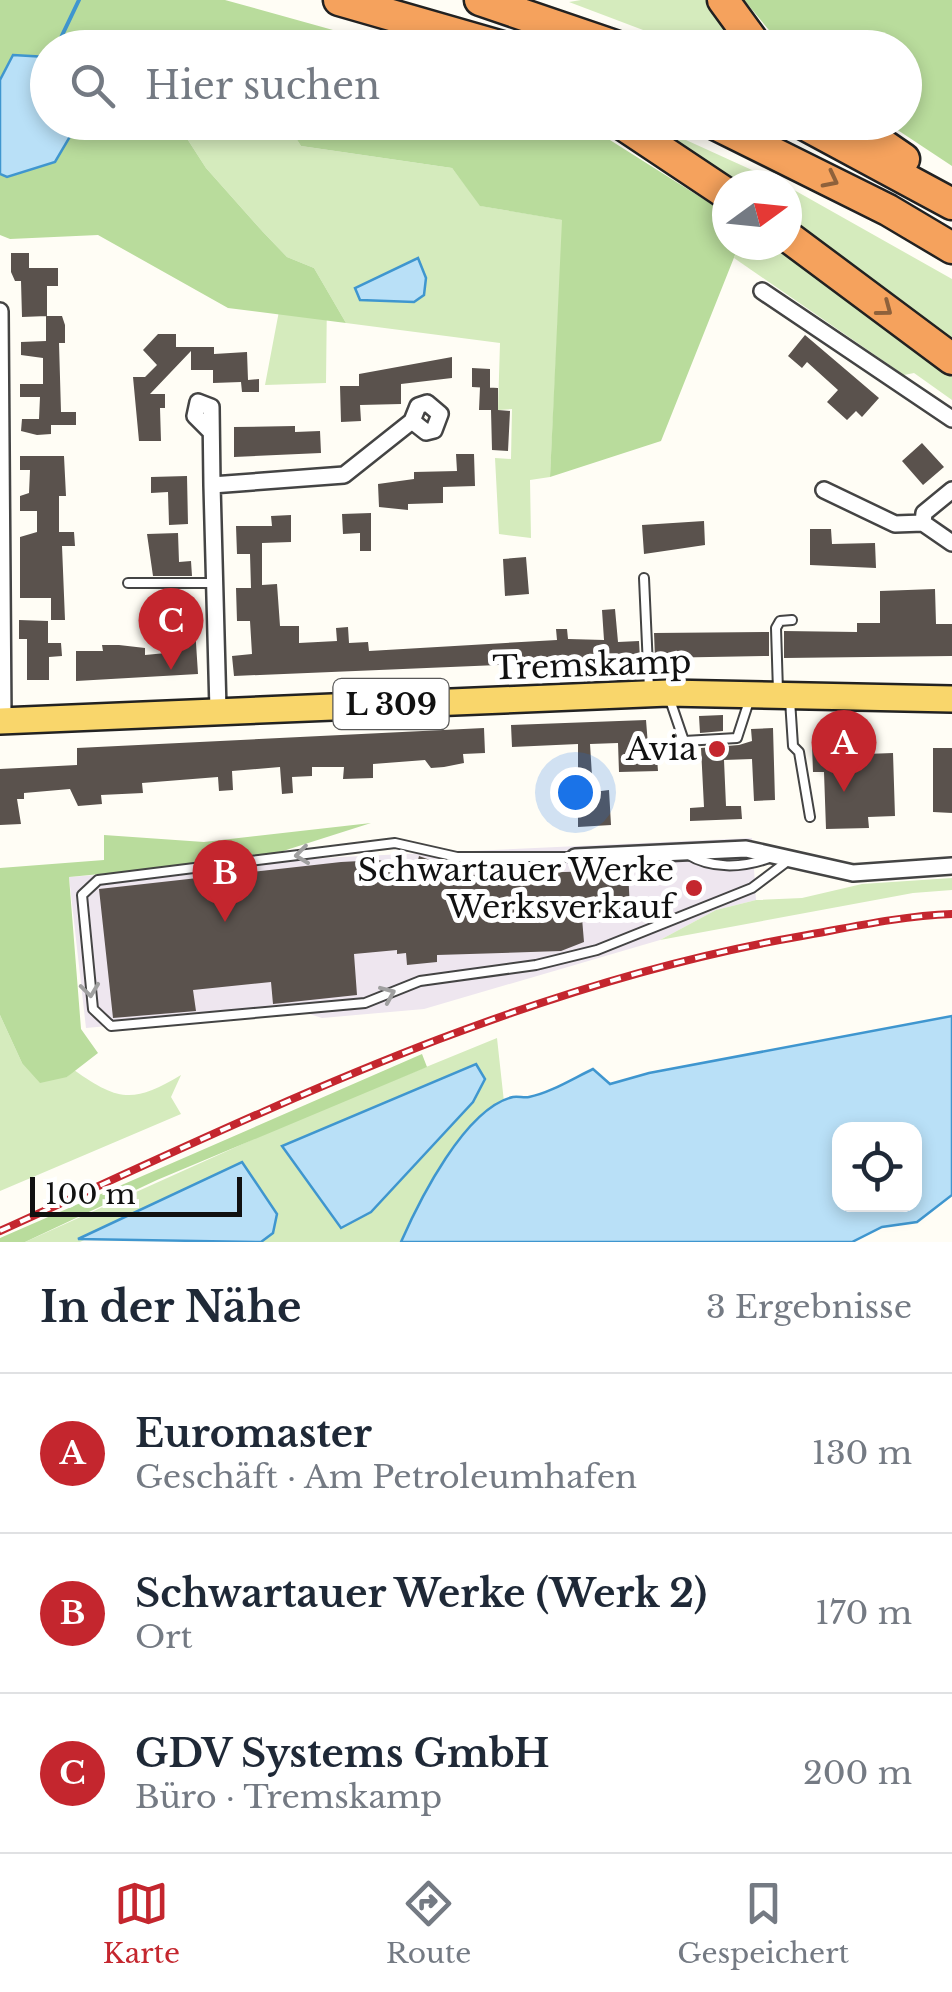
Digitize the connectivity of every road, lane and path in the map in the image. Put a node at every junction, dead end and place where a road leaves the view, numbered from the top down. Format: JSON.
{"nodes":[{"id":1,"x":339,"y":0,"type":"edge"},
{"id":2,"x":480,"y":0,"type":"edge"},
{"id":3,"x":723,"y":0,"type":"edge"},
{"id":4,"x":422,"y":20,"type":"junction"},
{"id":5,"x":431,"y":30,"type":"edge"},
{"id":6,"x":452,"y":30,"type":"edge"},
{"id":7,"x":568,"y":30,"type":"edge"},
{"id":8,"x":745,"y":30,"type":"edge"},
{"id":9,"x":646,"y":140,"type":"edge"},
{"id":10,"x":747,"y":140,"type":"edge"},
{"id":11,"x":835,"y":140,"type":"edge"},
{"id":12,"x":876,"y":140,"type":"edge"},
{"id":13,"x":712,"y":184,"type":"edge"},
{"id":14,"x":952,"y":201,"type":"edge"},
{"id":15,"x":802,"y":247,"type":"edge"},
{"id":16,"x":952,"y":248,"type":"edge"},
{"id":17,"x":762,"y":291,"type":"dead end"},
{"id":18,"x":0,"y":310,"type":"edge"},
{"id":19,"x":952,"y":359,"type":"edge"},
{"id":20,"x":952,"y":419,"type":"edge"},
{"id":21,"x":412,"y":422,"type":"dead end"},
{"id":22,"x":211,"y":432,"type":"dead end"},
{"id":23,"x":212,"y":485,"type":"junction"},
{"id":24,"x":824,"y":490,"type":"dead end"},
{"id":25,"x":952,"y":490,"type":"edge"},
{"id":26,"x":1,"y":502,"type":"edge"},
{"id":27,"x":922,"y":522,"type":"junction"},
{"id":28,"x":952,"y":543,"type":"edge"},
{"id":29,"x":644,"y":578,"type":"dead end"},
{"id":30,"x":214,"y":582,"type":"junction"},
{"id":31,"x":128,"y":583,"type":"dead end"},
{"id":32,"x":792,"y":620,"type":"dead end"},
{"id":33,"x":659,"y":693,"type":"junction"},
{"id":34,"x":751,"y":694,"type":"junction"},
{"id":35,"x":784,"y":695,"type":"junction"},
{"id":36,"x":952,"y":699,"type":"edge"},
{"id":37,"x":218,"y":710,"type":"junction"},
{"id":38,"x":2,"y":720,"type":"edge"},
{"id":39,"x":810,"y":817,"type":"dead end"},
{"id":40,"x":574,"y":856,"type":"joint"},
{"id":41,"x":781,"y":858,"type":"junction"},
{"id":42,"x":952,"y":866,"type":"edge"}],
"edges":[{"from":1,"to":4,"type":"highway"},
{"from":2,"to":7,"type":"highway"},
{"from":3,"to":8,"type":"highway"},
{"from":4,"to":5,"type":"highway"},
{"from":4,"to":6,"type":"highway"},
{"from":9,"to":13,"type":"highway"},
{"from":10,"to":16,"type":"highway","one_way":true},
{"from":11,"to":14,"type":"highway"},
{"from":12,"to":14,"type":"highway"},
{"from":15,"to":19,"type":"highway","one_way":true},
{"from":17,"to":20,"type":"street"},
{"from":18,"to":26,"type":"street"},
{"from":21,"to":23,"type":"street"},
{"from":22,"to":23,"type":"street"},
{"from":23,"to":30,"type":"street"},
{"from":24,"to":27,"type":"street"},
{"from":25,"to":27,"type":"street"},
{"from":26,"to":38,"type":"street"},
{"from":27,"to":28,"type":"street"},
{"from":29,"to":33,"type":"lane"},
{"from":30,"to":31,"type":"lane"},
{"from":30,"to":37,"type":"street"},
{"from":32,"to":35,"type":"lane"},
{"from":33,"to":34,"type":"main road","name":"Tremskamp","number":"L 309"},
{"from":33,"to":34,"type":"lane"},
{"from":33,"to":37,"type":"main road","name":"Tremskamp","number":"L 309"},
{"from":34,"to":35,"type":"main road","name":"Tremskamp","number":"L 309"},
{"from":35,"to":36,"type":"main road","name":"Tremskamp","number":"L 309"},
{"from":35,"to":39,"type":"lane"},
{"from":37,"to":38,"type":"main road","name":"Tremskamp","number":"L 309"},
{"from":40,"to":41,"type":"street"},
{"from":40,"to":41,"type":"lane","one_way":true},
{"from":41,"to":42,"type":"street"}]}
